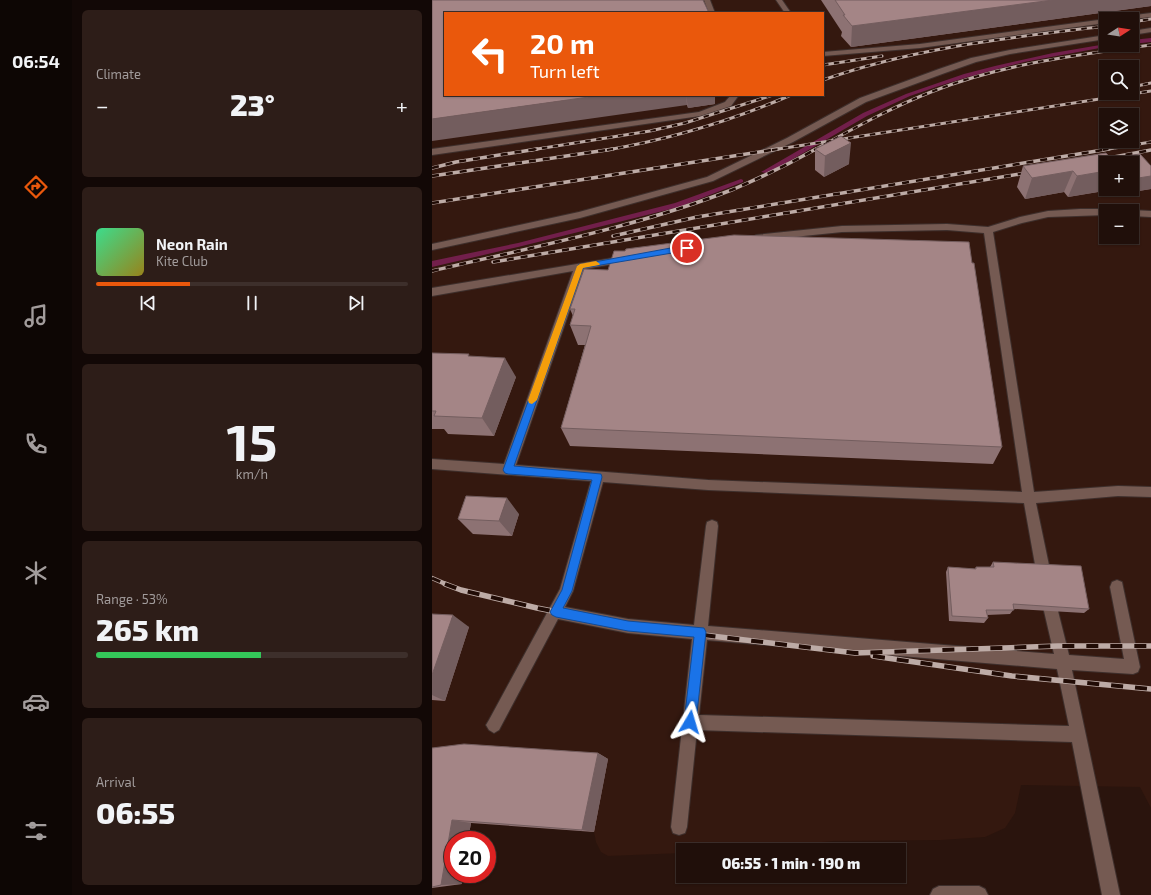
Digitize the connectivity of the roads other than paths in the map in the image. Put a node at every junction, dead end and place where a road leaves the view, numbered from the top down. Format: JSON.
{"nodes":[{"id":1,"x":707,"y":0,"type":"edge"},
{"id":2,"x":780,"y":0,"type":"edge"},
{"id":3,"x":712,"y":12,"type":"edge"},
{"id":4,"x":787,"y":12,"type":"edge"},
{"id":5,"x":1151,"y":15,"type":"edge"},
{"id":6,"x":1139,"y":16,"type":"edge"},
{"id":7,"x":1099,"y":22,"type":"edge"},
{"id":8,"x":1151,"y":30,"type":"edge"},
{"id":9,"x":1139,"y":32,"type":"edge"},
{"id":10,"x":1099,"y":38,"type":"edge"},
{"id":11,"x":824,"y":54,"type":"edge"},
{"id":12,"x":734,"y":96,"type":"edge"},
{"id":13,"x":432,"y":152,"type":"edge"},
{"id":14,"x":1099,"y":212,"type":"edge"},
{"id":15,"x":1139,"y":213,"type":"edge"},
{"id":16,"x":1151,"y":214,"type":"edge"},
{"id":17,"x":988,"y":230,"type":"junction"},
{"id":18,"x":747,"y":238,"type":"edge"},
{"id":19,"x":432,"y":247,"type":"edge"},
{"id":20,"x":634,"y":257,"type":"edge"},
{"id":21,"x":580,"y":266,"type":"junction"},
{"id":22,"x":432,"y":292,"type":"edge"},
{"id":23,"x":432,"y":464,"type":"edge"},
{"id":24,"x":508,"y":470,"type":"junction"},
{"id":25,"x":598,"y":477,"type":"junction"},
{"id":26,"x":1151,"y":492,"type":"edge"},
{"id":27,"x":1029,"y":498,"type":"junction"},
{"id":28,"x":712,"y":526,"type":"dead end"},
{"id":29,"x":1043,"y":570,"type":"edge"},
{"id":30,"x":1117,"y":587,"type":"dead end"},
{"id":31,"x":1051,"y":611,"type":"edge"},
{"id":32,"x":556,"y":612,"type":"junction"},
{"id":33,"x":700,"y":632,"type":"junction"},
{"id":34,"x":1063,"y":663,"type":"junction"},
{"id":35,"x":690,"y":722,"type":"junction"},
{"id":36,"x":494,"y":726,"type":"dead end"},
{"id":37,"x":1078,"y":734,"type":"junction"},
{"id":38,"x":679,"y":827,"type":"dead end"},
{"id":39,"x":960,"y":894,"type":"edge"},
{"id":40,"x":939,"y":895,"type":"edge"},
{"id":41,"x":979,"y":895,"type":"edge"},
{"id":42,"x":1111,"y":895,"type":"edge"}],
"edges":[{"from":1,"to":3,"type":"street"},
{"from":2,"to":4,"type":"street"},
{"from":5,"to":6,"type":"street"},
{"from":7,"to":11,"type":"street"},
{"from":8,"to":9,"type":"street"},
{"from":10,"to":19,"type":"street"},
{"from":12,"to":13,"type":"street"},
{"from":14,"to":17,"type":"street"},
{"from":15,"to":16,"type":"street"},
{"from":17,"to":18,"type":"street"},
{"from":17,"to":27,"type":"street"},
{"from":20,"to":21,"type":"street"},
{"from":21,"to":22,"type":"street"},
{"from":21,"to":24,"type":"street"},
{"from":23,"to":24,"type":"street"},
{"from":24,"to":25,"type":"street"},
{"from":25,"to":27,"type":"street"},
{"from":25,"to":32,"type":"street"},
{"from":26,"to":27,"type":"street"},
{"from":27,"to":29,"type":"street"},
{"from":28,"to":33,"type":"street"},
{"from":30,"to":34,"type":"street"},
{"from":31,"to":34,"type":"street"},
{"from":32,"to":33,"type":"street"},
{"from":32,"to":36,"type":"street"},
{"from":33,"to":34,"type":"street"},
{"from":33,"to":35,"type":"street"},
{"from":34,"to":37,"type":"street"},
{"from":35,"to":37,"type":"street"},
{"from":35,"to":38,"type":"street"},
{"from":37,"to":42,"type":"street"},
{"from":39,"to":40,"type":"street"},
{"from":39,"to":41,"type":"street"}]}
